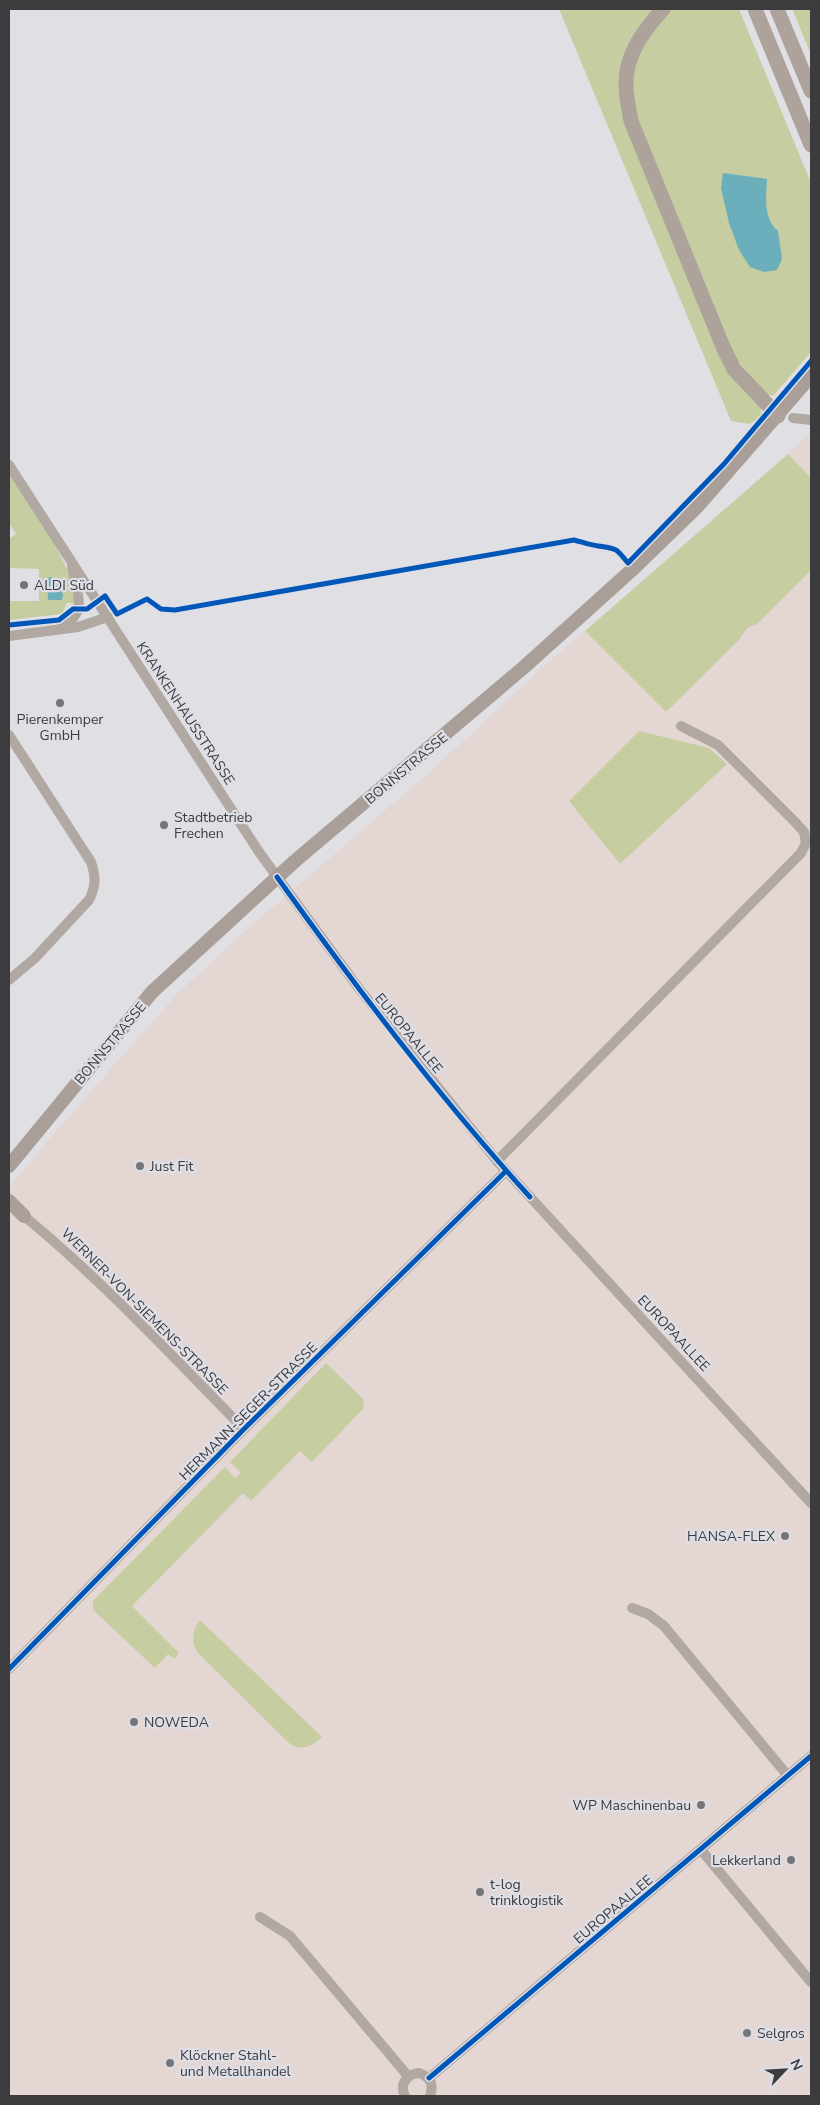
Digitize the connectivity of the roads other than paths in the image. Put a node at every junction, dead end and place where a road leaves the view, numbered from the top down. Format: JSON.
{"nodes":[{"id":1,"x":663,"y":9,"type":"edge"},
{"id":2,"x":755,"y":9,"type":"edge"},
{"id":3,"x":777,"y":9,"type":"edge"},
{"id":4,"x":811,"y":91,"type":"edge"},
{"id":5,"x":811,"y":145,"type":"edge"},
{"id":6,"x":811,"y":376,"type":"edge"},
{"id":7,"x":778,"y":416,"type":"junction"},
{"id":8,"x":793,"y":418,"type":"dead end"},
{"id":9,"x":811,"y":420,"type":"edge"},
{"id":10,"x":9,"y":465,"type":"edge"},
{"id":11,"x":72,"y":562,"type":"junction"},
{"id":12,"x":108,"y":617,"type":"junction"},
{"id":13,"x":55,"y":630,"type":"junction"},
{"id":14,"x":9,"y":636,"type":"edge"},
{"id":15,"x":681,"y":726,"type":"dead end"},
{"id":16,"x":9,"y":735,"type":"edge"},
{"id":17,"x":277,"y":878,"type":"junction"},
{"id":18,"x":9,"y":980,"type":"edge"},
{"id":19,"x":13,"y":1157,"type":"edge"},
{"id":20,"x":497,"y":1161,"type":"junction"},
{"id":21,"x":9,"y":1166,"type":"edge"},
{"id":22,"x":506,"y":1172,"type":"junction"},
{"id":23,"x":9,"y":1201,"type":"edge"},
{"id":24,"x":9,"y":1212,"type":"edge"},
{"id":25,"x":24,"y":1216,"type":"junction"},
{"id":26,"x":244,"y":1429,"type":"junction"},
{"id":27,"x":811,"y":1503,"type":"edge"},
{"id":28,"x":632,"y":1608,"type":"dead end"},
{"id":29,"x":9,"y":1669,"type":"edge"},
{"id":30,"x":811,"y":1756,"type":"edge"},
{"id":31,"x":788,"y":1776,"type":"junction"},
{"id":32,"x":702,"y":1851,"type":"junction"},
{"id":33,"x":260,"y":1917,"type":"dead end"},
{"id":34,"x":811,"y":1982,"type":"edge"},
{"id":35,"x":408,"y":2076,"type":"junction"},
{"id":36,"x":429,"y":2078,"type":"junction"},
{"id":37,"x":405,"y":2096,"type":"edge"},
{"id":38,"x":430,"y":2096,"type":"edge"}],
"edges":[{"from":1,"to":7,"type":"highway"},
{"from":2,"to":5,"type":"highway"},
{"from":3,"to":4,"type":"highway"},
{"from":6,"to":7,"type":"main road","name":"BONNSTRASSE"},
{"from":7,"to":17,"type":"main road","name":"BONNSTRASSE"},
{"from":8,"to":9,"type":"street"},
{"from":10,"to":11,"type":"street","name":"KRANKENHAUSSTRASSE"},
{"from":11,"to":12,"type":"street","name":"KRANKENHAUSSTRASSE"},
{"from":11,"to":13,"type":"street","name":"KRANKENHAUSSTRASSE"},
{"from":12,"to":13,"type":"street"},
{"from":12,"to":17,"type":"street","name":"KRANKENHAUSSTRASSE"},
{"from":13,"to":14,"type":"street"},
{"from":15,"to":20,"type":"street"},
{"from":16,"to":18,"type":"street"},
{"from":17,"to":19,"type":"main road","name":"BONNSTRASSE"},
{"from":17,"to":20,"type":"street","name":"EUROPAALLEE"},
{"from":19,"to":21,"type":"main road","name":"BONNSTRASSE"},
{"from":20,"to":22,"type":"street","name":"EUROPAALLEE"},
{"from":22,"to":26,"type":"street","name":"HERMANN-SEGER-STRASSE"},
{"from":22,"to":27,"type":"street","name":"EUROPAALLEE"},
{"from":23,"to":25,"type":"main road"},
{"from":24,"to":25,"type":"main road"},
{"from":25,"to":26,"type":"street","name":"WERNER-VON-SIEMENS-STRASSE"},
{"from":26,"to":29,"type":"street","name":"HERMANN-SEGER-STRASSE"},
{"from":28,"to":31,"type":"street"},
{"from":30,"to":31,"type":"street","name":"EUROPAALLEE"},
{"from":31,"to":32,"type":"street","name":"EUROPAALLEE"},
{"from":32,"to":34,"type":"street"},
{"from":32,"to":36,"type":"street","name":"EUROPAALLEE"},
{"from":33,"to":35,"type":"street"},
{"from":35,"to":36,"type":"street"},
{"from":35,"to":37,"type":"street"},
{"from":36,"to":38,"type":"street"}]}
